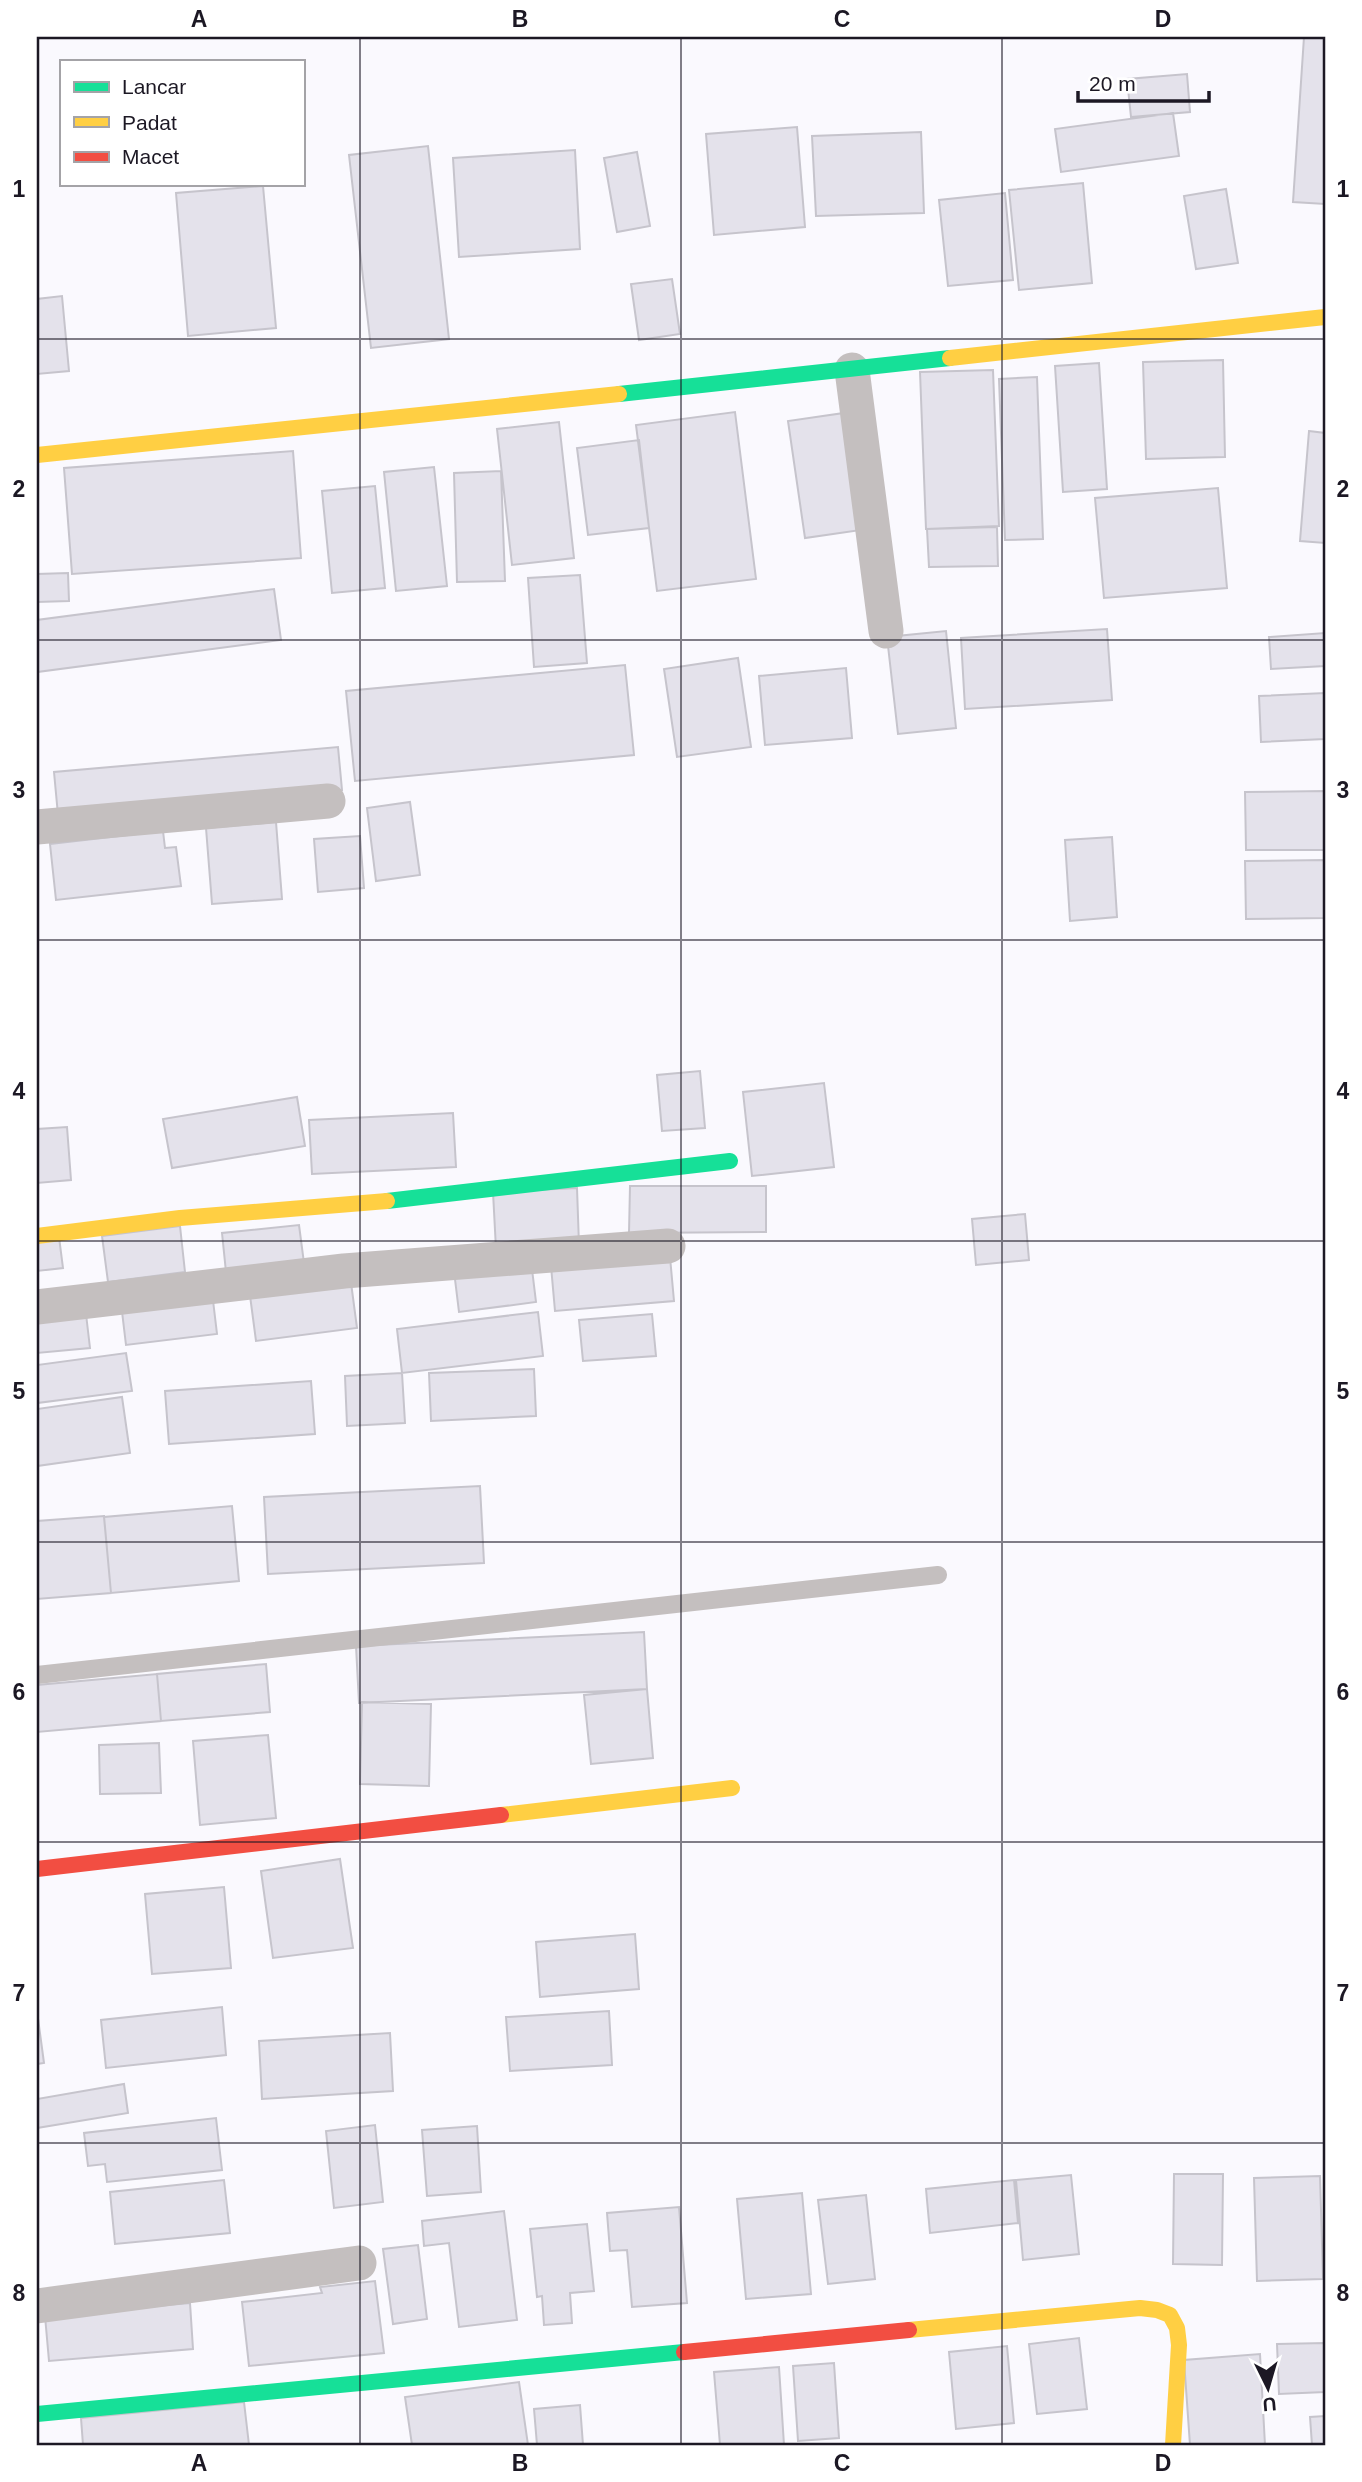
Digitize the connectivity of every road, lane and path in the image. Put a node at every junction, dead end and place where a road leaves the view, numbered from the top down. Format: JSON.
{"nodes":[{"id":1,"x":1325,"y":317,"type":"edge"},
{"id":2,"x":852,"y":370,"type":"junction"},
{"id":3,"x":37,"y":455,"type":"edge"},
{"id":4,"x":886,"y":631,"type":"dead end"},
{"id":5,"x":328,"y":801,"type":"dead end"},
{"id":6,"x":37,"y":827,"type":"edge"},
{"id":7,"x":730,"y":1161,"type":"dead end"},
{"id":8,"x":37,"y":1236,"type":"edge"},
{"id":9,"x":668,"y":1246,"type":"dead end"},
{"id":10,"x":37,"y":1307,"type":"edge"},
{"id":11,"x":938,"y":1575,"type":"dead end"},
{"id":12,"x":37,"y":1675,"type":"edge"},
{"id":13,"x":732,"y":1788,"type":"dead end"},
{"id":14,"x":37,"y":1869,"type":"edge"},
{"id":15,"x":359,"y":2263,"type":"dead end"},
{"id":16,"x":37,"y":2306,"type":"edge"},
{"id":17,"x":37,"y":2414,"type":"edge"},
{"id":18,"x":1173,"y":2445,"type":"edge"}],
"edges":[{"from":1,"to":2,"type":"street"},
{"from":2,"to":3,"type":"street"},
{"from":2,"to":4,"type":"street"},
{"from":5,"to":6,"type":"street"},
{"from":7,"to":8,"type":"street"},
{"from":9,"to":10,"type":"street"},
{"from":11,"to":12,"type":"lane"},
{"from":13,"to":14,"type":"street"},
{"from":15,"to":16,"type":"street"},
{"from":17,"to":18,"type":"street"}]}
